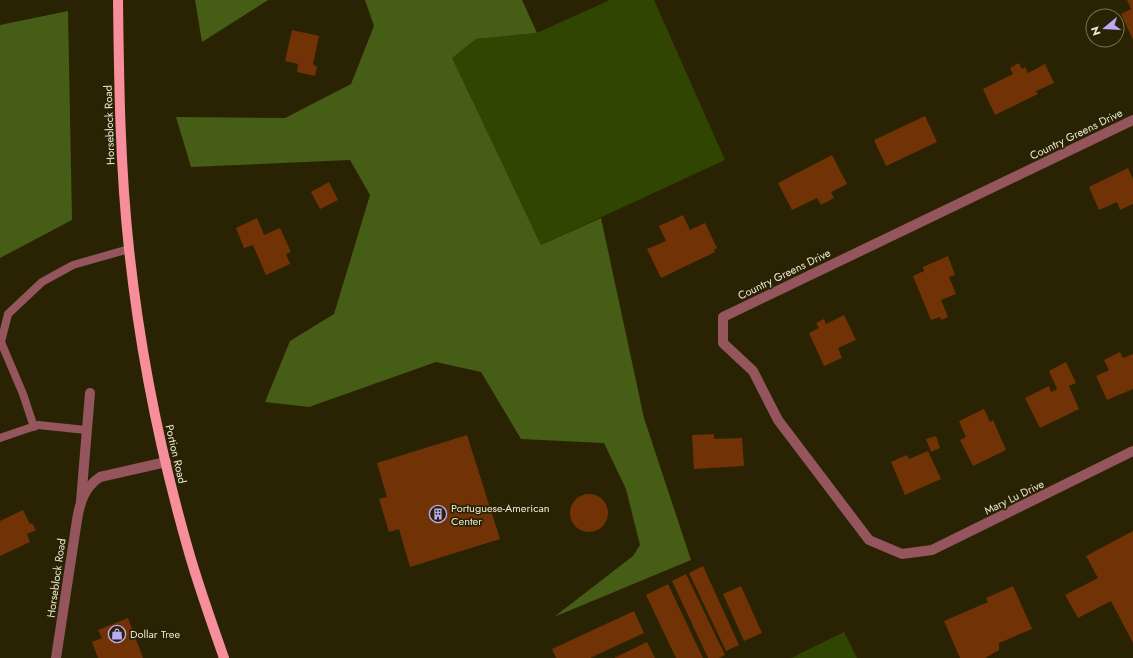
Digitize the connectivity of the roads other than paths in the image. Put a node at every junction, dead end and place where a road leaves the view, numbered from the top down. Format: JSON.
{"nodes":[{"id":1,"x":118,"y":0,"type":"edge"},
{"id":2,"x":1133,"y":120,"type":"edge"},
{"id":3,"x":129,"y":249,"type":"junction"},
{"id":4,"x":90,"y":394,"type":"dead end"},
{"id":5,"x":34,"y":427,"type":"junction"},
{"id":6,"x":86,"y":430,"type":"junction"},
{"id":7,"x":0,"y":438,"type":"edge"},
{"id":8,"x":1133,"y":451,"type":"edge"},
{"id":9,"x":166,"y":462,"type":"junction"},
{"id":10,"x":80,"y":501,"type":"junction"},
{"id":11,"x":902,"y":554,"type":"joint"},
{"id":12,"x":56,"y":658,"type":"edge"},
{"id":13,"x":224,"y":658,"type":"edge"}],
"edges":[{"from":1,"to":3,"type":"main road","name":"Horseblock Road"},
{"from":2,"to":11,"type":"street","name":"Country Greens Drive"},
{"from":3,"to":5,"type":"lane"},
{"from":3,"to":9,"type":"main road","name":"Portion Road"},
{"from":4,"to":6,"type":"street","name":"Horseblock Road"},
{"from":5,"to":6,"type":"lane"},
{"from":5,"to":7,"type":"lane"},
{"from":6,"to":10,"type":"street","name":"Horseblock Road"},
{"from":8,"to":11,"type":"street","name":"Mary Lu Drive"},
{"from":9,"to":10,"type":"street","name":"Horseblock Road"},
{"from":9,"to":13,"type":"main road","name":"Portion Road"},
{"from":10,"to":12,"type":"street","name":"Horseblock Road"}]}
